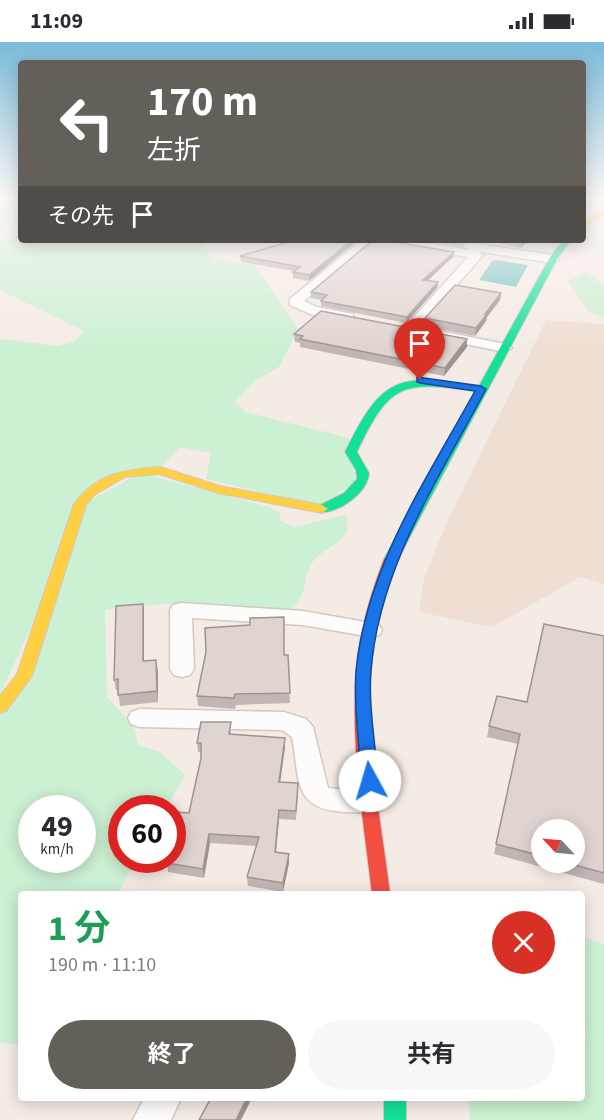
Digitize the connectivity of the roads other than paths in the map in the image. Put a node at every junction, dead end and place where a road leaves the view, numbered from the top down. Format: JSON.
{"nodes":[{"id":1,"x":359,"y":248,"type":"edge"},
{"id":2,"x":436,"y":248,"type":"edge"},
{"id":3,"x":484,"y":248,"type":"edge"},
{"id":4,"x":561,"y":248,"type":"edge"},
{"id":5,"x":553,"y":259,"type":"junction"},
{"id":6,"x":367,"y":321,"type":"edge"},
{"id":7,"x":505,"y":348,"type":"junction"},
{"id":8,"x":481,"y":389,"type":"junction"},
{"id":9,"x":371,"y":630,"type":"junction"},
{"id":10,"x":182,"y":669,"type":"dead end"},
{"id":11,"x":0,"y":707,"type":"edge"},
{"id":12,"x":140,"y":718,"type":"dead end"},
{"id":13,"x":372,"y":802,"type":"junction"},
{"id":14,"x":381,"y":891,"type":"edge"},
{"id":15,"x":162,"y":1101,"type":"edge"},
{"id":16,"x":395,"y":1101,"type":"edge"},
{"id":17,"x":151,"y":1120,"type":"edge"},
{"id":18,"x":394,"y":1120,"type":"edge"}],
"edges":[{"from":1,"to":6,"type":"street"},
{"from":2,"to":7,"type":"street"},
{"from":3,"to":5,"type":"street"},
{"from":4,"to":5,"type":"main road"},
{"from":5,"to":7,"type":"main road"},
{"from":7,"to":8,"type":"main road"},
{"from":8,"to":9,"type":"main road"},
{"from":8,"to":11,"type":"main road"},
{"from":9,"to":10,"type":"street"},
{"from":9,"to":13,"type":"main road"},
{"from":12,"to":13,"type":"street"},
{"from":13,"to":14,"type":"main road"},
{"from":15,"to":17,"type":"street"},
{"from":16,"to":18,"type":"main road"}]}
